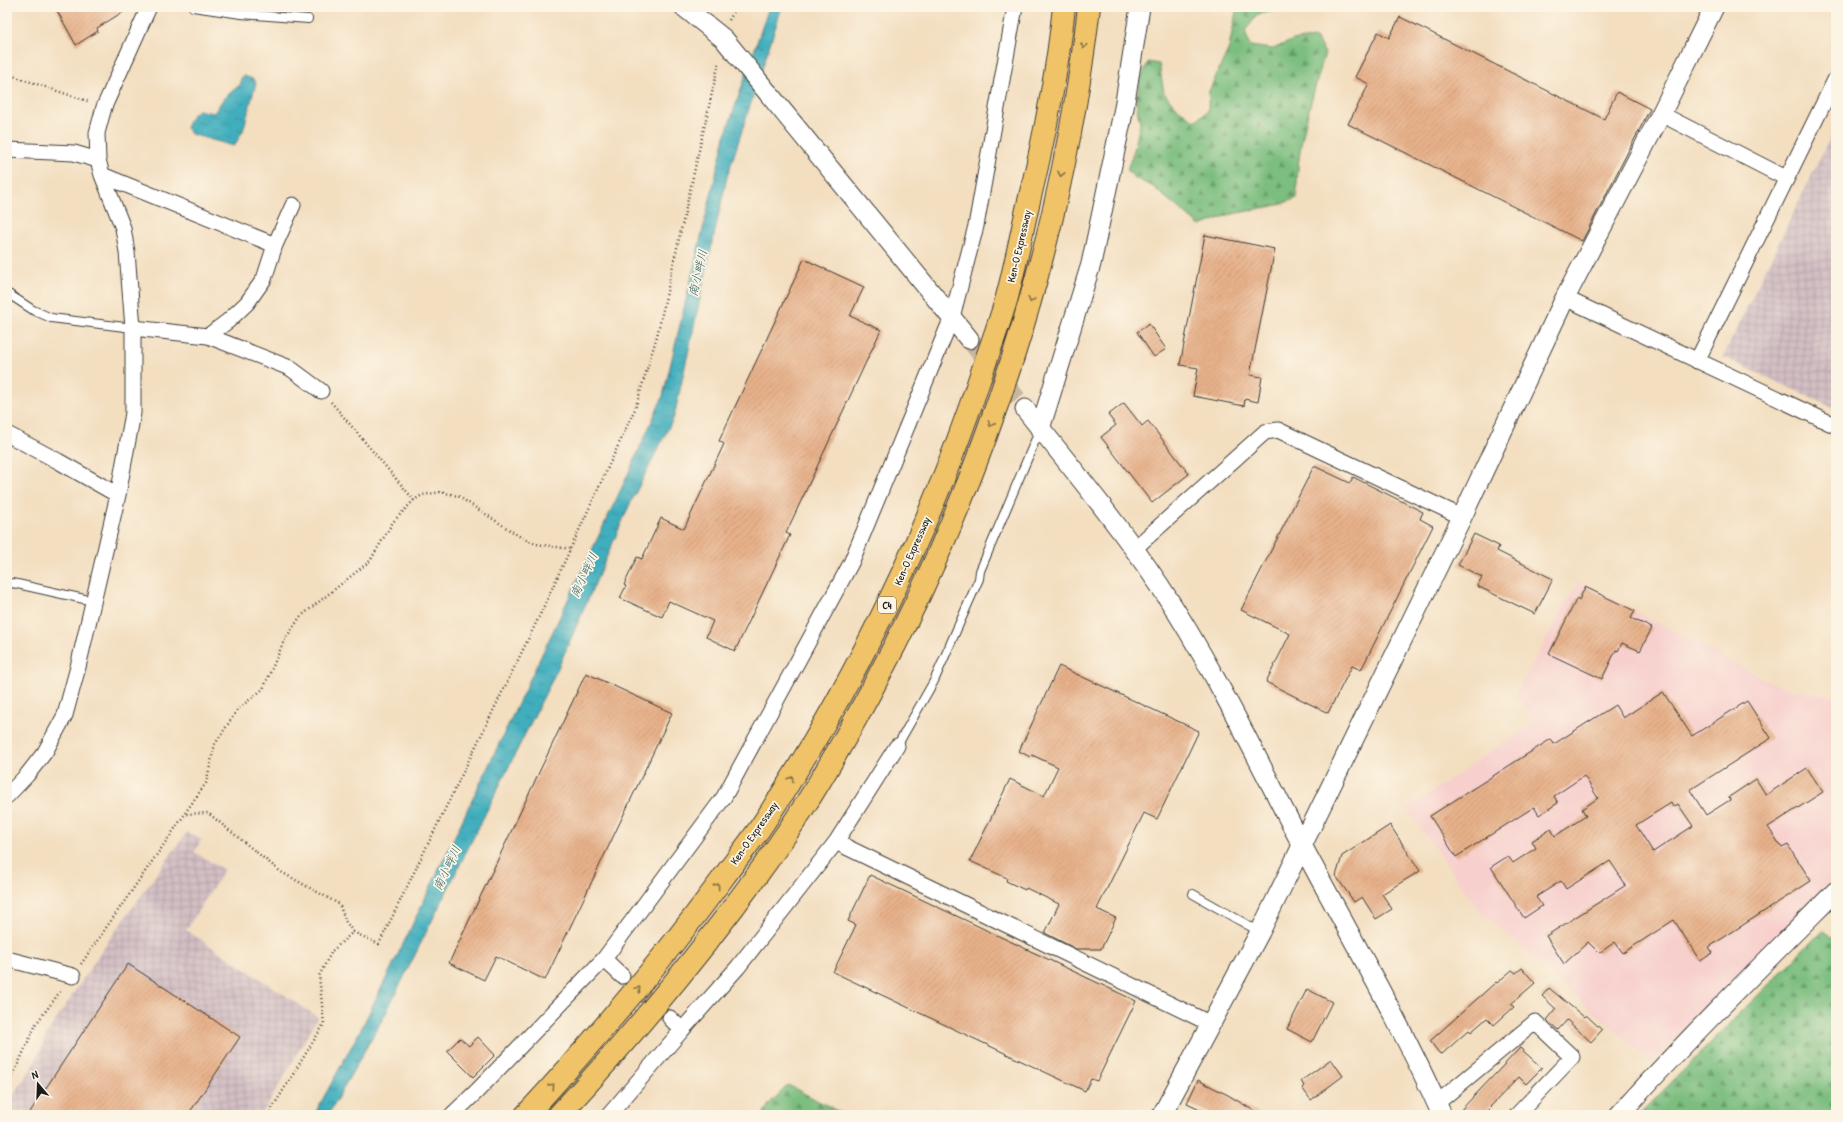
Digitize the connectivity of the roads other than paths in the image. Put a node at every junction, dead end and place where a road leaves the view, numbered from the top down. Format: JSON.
{"nodes":[{"id":1,"x":149,"y":7,"type":"edge"},
{"id":2,"x":193,"y":7,"type":"edge"},
{"id":3,"x":684,"y":7,"type":"edge"},
{"id":4,"x":1014,"y":7,"type":"edge"},
{"id":5,"x":1064,"y":7,"type":"edge"},
{"id":6,"x":1089,"y":7,"type":"edge"},
{"id":7,"x":1140,"y":7,"type":"edge"},
{"id":8,"x":1714,"y":7,"type":"edge"},
{"id":9,"x":308,"y":19,"type":"dead end"},
{"id":10,"x":1836,"y":78,"type":"edge"},
{"id":11,"x":1661,"y":114,"type":"junction"},
{"id":12,"x":7,"y":150,"type":"edge"},
{"id":13,"x":98,"y":160,"type":"junction"},
{"id":14,"x":102,"y":175,"type":"junction"},
{"id":15,"x":1786,"y":178,"type":"junction"},
{"id":16,"x":293,"y":205,"type":"dead end"},
{"id":17,"x":275,"y":245,"type":"junction"},
{"id":18,"x":7,"y":293,"type":"edge"},
{"id":19,"x":1565,"y":298,"type":"junction"},
{"id":20,"x":952,"y":317,"type":"junction"},
{"id":21,"x":133,"y":328,"type":"junction"},
{"id":22,"x":208,"y":336,"type":"junction"},
{"id":23,"x":969,"y":339,"type":"tunnel mouth"},
{"id":24,"x":1697,"y":361,"type":"junction"},
{"id":25,"x":321,"y":391,"type":"road end"},
{"id":26,"x":1025,"y":409,"type":"tunnel mouth"},
{"id":27,"x":1836,"y":426,"type":"edge"},
{"id":28,"x":1040,"y":428,"type":"junction"},
{"id":29,"x":7,"y":434,"type":"edge"},
{"id":30,"x":118,"y":495,"type":"junction"},
{"id":31,"x":1462,"y":517,"type":"junction"},
{"id":32,"x":1134,"y":549,"type":"junction"},
{"id":33,"x":7,"y":585,"type":"edge"},
{"id":34,"x":93,"y":601,"type":"junction"},
{"id":35,"x":897,"y":746,"type":"joint"},
{"id":36,"x":7,"y":796,"type":"edge"},
{"id":37,"x":836,"y":842,"type":"junction"},
{"id":38,"x":1302,"y":844,"type":"junction"},
{"id":39,"x":1836,"y":891,"type":"edge"},
{"id":40,"x":1193,"y":894,"type":"dead end"},
{"id":41,"x":1260,"y":932,"type":"junction"},
{"id":42,"x":7,"y":959,"type":"edge"},
{"id":43,"x":604,"y":959,"type":"junction"},
{"id":44,"x":73,"y":976,"type":"road end"},
{"id":45,"x":622,"y":976,"type":"tunnel mouth"},
{"id":46,"x":670,"y":1018,"type":"tunnel mouth"},
{"id":47,"x":1211,"y":1024,"type":"junction"},
{"id":48,"x":682,"y":1030,"type":"junction"},
{"id":49,"x":1439,"y":1109,"type":"edge"},
{"id":50,"x":452,"y":1115,"type":"edge"},
{"id":51,"x":526,"y":1115,"type":"edge"},
{"id":52,"x":559,"y":1115,"type":"edge"},
{"id":53,"x":609,"y":1115,"type":"edge"},
{"id":54,"x":1162,"y":1115,"type":"edge"},
{"id":55,"x":1517,"y":1115,"type":"edge"},
{"id":56,"x":1618,"y":1115,"type":"edge"}],
"edges":[{"from":1,"to":13,"type":"street"},
{"from":2,"to":9,"type":"lane"},
{"from":3,"to":20,"type":"street"},
{"from":4,"to":20,"type":"street"},
{"from":51,"to":5,"type":"highway","name":"Ken-O Expressway","number":"C4","one_way":true},
{"from":6,"to":52,"type":"highway","number":"C4","one_way":true},
{"from":7,"to":28,"type":"street"},
{"from":8,"to":11,"type":"street"},
{"from":10,"to":15,"type":"street"},
{"from":11,"to":15,"type":"street"},
{"from":11,"to":19,"type":"street"},
{"from":12,"to":13,"type":"street"},
{"from":13,"to":14,"type":"street"},
{"from":14,"to":17,"type":"street"},
{"from":14,"to":21,"type":"street"},
{"from":15,"to":24,"type":"street"},
{"from":16,"to":17,"type":"street"},
{"from":17,"to":22,"type":"street"},
{"from":18,"to":21,"type":"lane"},
{"from":19,"to":24,"type":"street"},
{"from":19,"to":31,"type":"street"},
{"from":20,"to":23,"type":"street"},
{"from":20,"to":43,"type":"street"},
{"from":21,"to":22,"type":"street"},
{"from":21,"to":30,"type":"street"},
{"from":22,"to":25,"type":"street"},
{"from":24,"to":27,"type":"street"},
{"from":26,"to":28,"type":"street"},
{"from":28,"to":32,"type":"street"},
{"from":28,"to":35,"type":"lane"},
{"from":29,"to":30,"type":"street"},
{"from":30,"to":34,"type":"street"},
{"from":31,"to":32,"type":"street"},
{"from":31,"to":38,"type":"street"},
{"from":32,"to":38,"type":"street"},
{"from":33,"to":34,"type":"lane"},
{"from":34,"to":36,"type":"street"},
{"from":35,"to":37,"type":"street"},
{"from":37,"to":47,"type":"street"},
{"from":37,"to":48,"type":"street"},
{"from":38,"to":41,"type":"street"},
{"from":38,"to":49,"type":"street"},
{"from":39,"to":56,"type":"street"},
{"from":40,"to":41,"type":"lane"},
{"from":41,"to":47,"type":"street"},
{"from":42,"to":44,"type":"street"},
{"from":43,"to":45,"type":"street"},
{"from":43,"to":50,"type":"street"},
{"from":46,"to":48,"type":"street"},
{"from":47,"to":54,"type":"street"},
{"from":48,"to":53,"type":"street"},
{"from":49,"to":55,"type":"street"}]}
